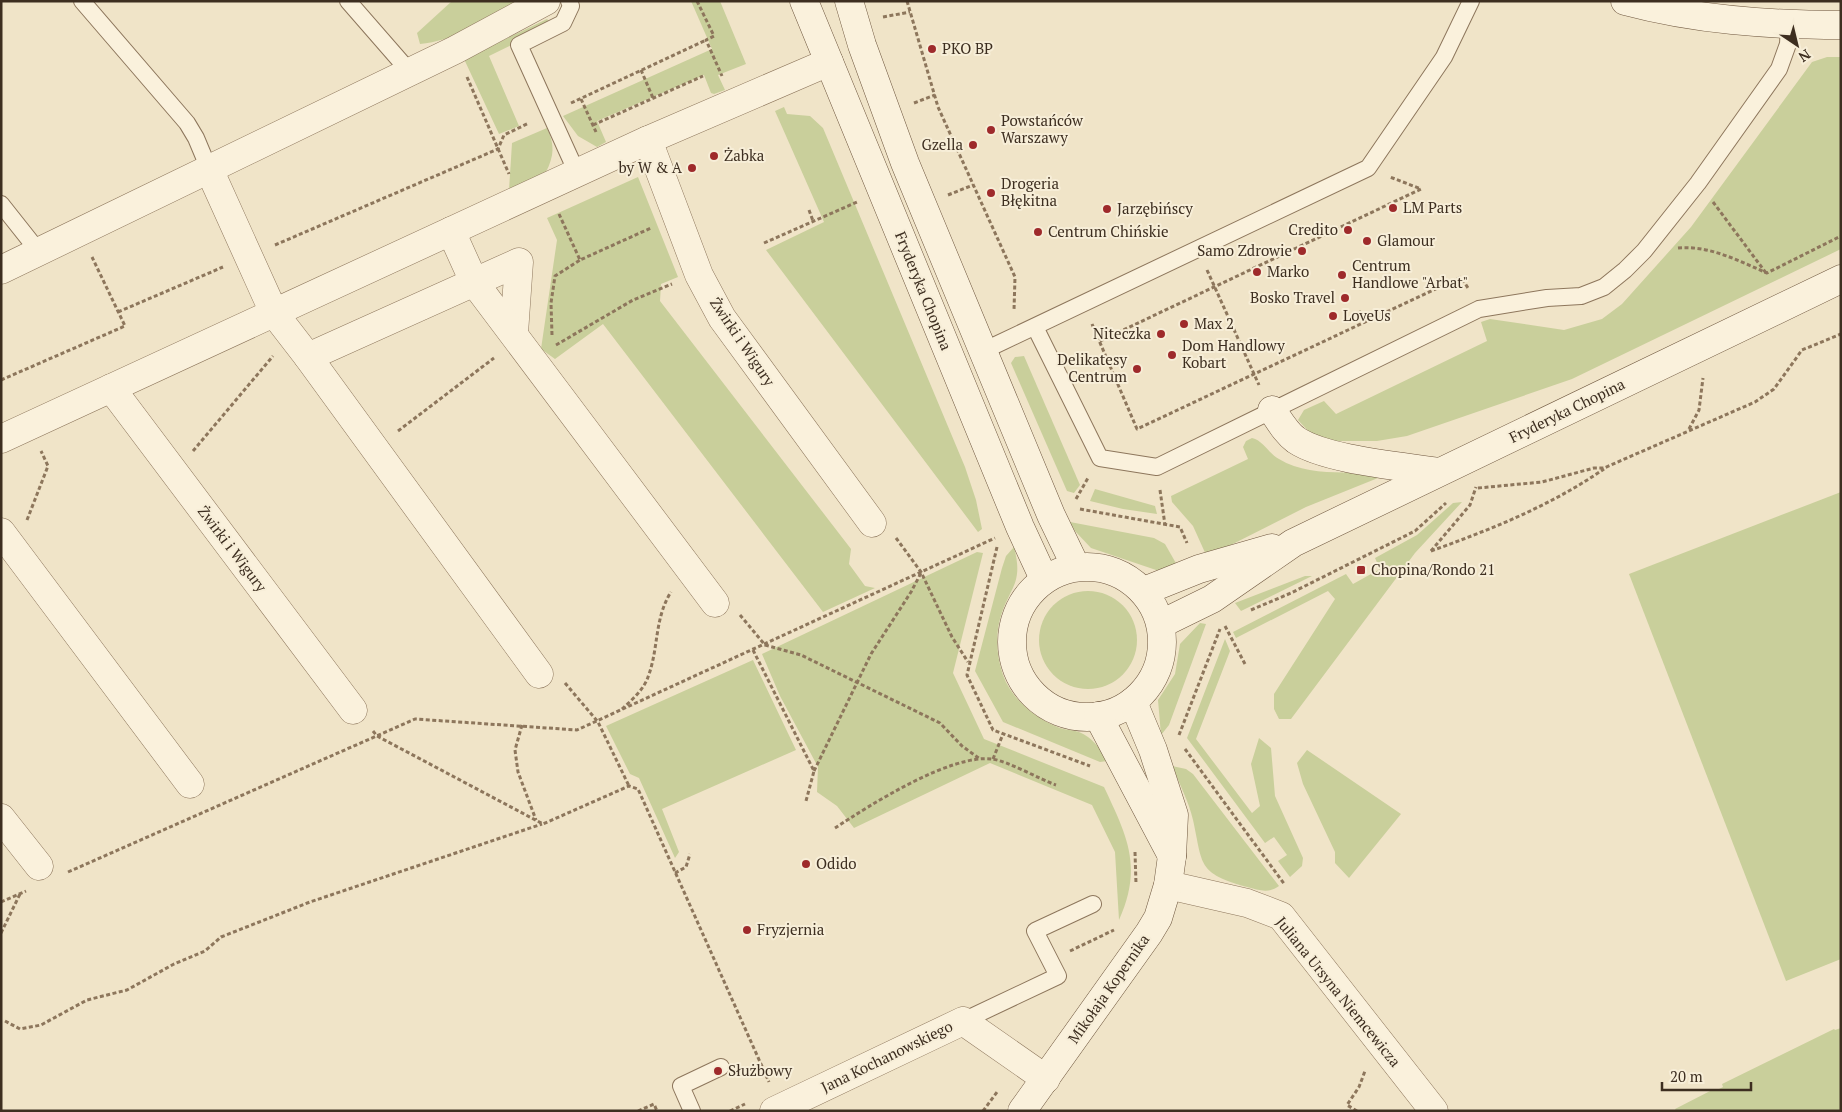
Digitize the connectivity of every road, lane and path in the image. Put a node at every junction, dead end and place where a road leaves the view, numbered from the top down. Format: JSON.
{"nodes":[{"id":1,"x":82,"y":1,"type":"edge"},
{"id":2,"x":348,"y":1,"type":"edge"},
{"id":3,"x":546,"y":1,"type":"edge"},
{"id":4,"x":569,"y":1,"type":"edge"},
{"id":5,"x":698,"y":1,"type":"edge"},
{"id":6,"x":804,"y":1,"type":"edge"},
{"id":7,"x":849,"y":1,"type":"edge"},
{"id":8,"x":907,"y":1,"type":"edge"},
{"id":9,"x":1471,"y":1,"type":"edge"},
{"id":10,"x":1625,"y":1,"type":"edge"},
{"id":11,"x":910,"y":12,"type":"junction"},
{"id":12,"x":880,"y":18,"type":"dead end"},
{"id":13,"x":1789,"y":25,"type":"junction"},
{"id":14,"x":1841,"y":26,"type":"edge"},
{"id":15,"x":706,"y":40,"type":"junction"},
{"id":16,"x":455,"y":50,"type":"junction"},
{"id":17,"x":829,"y":62,"type":"junction"},
{"id":18,"x":642,"y":70,"type":"junction"},
{"id":19,"x":409,"y":71,"type":"junction"},
{"id":20,"x":703,"y":76,"type":"dead end"},
{"id":21,"x":726,"y":84,"type":"dead end"},
{"id":22,"x":935,"y":95,"type":"junction"},
{"id":23,"x":653,"y":98,"type":"junction"},
{"id":24,"x":581,"y":99,"type":"junction"},
{"id":25,"x":909,"y":105,"type":"dead end"},
{"id":26,"x":550,"y":113,"type":"junction"},
{"id":27,"x":593,"y":124,"type":"junction"},
{"id":28,"x":599,"y":140,"type":"dead end"},
{"id":29,"x":648,"y":140,"type":"junction"},
{"id":30,"x":498,"y":149,"type":"junction"},
{"id":31,"x":1368,"y":168,"type":"junction"},
{"id":32,"x":209,"y":169,"type":"junction"},
{"id":33,"x":577,"y":173,"type":"junction"},
{"id":34,"x":1698,"y":183,"type":"junction"},
{"id":35,"x":974,"y":185,"type":"junction"},
{"id":36,"x":947,"y":196,"type":"dead end"},
{"id":37,"x":520,"y":200,"type":"junction"},
{"id":38,"x":1,"y":204,"type":"edge"},
{"id":39,"x":845,"y":206,"type":"dead end"},
{"id":40,"x":557,"y":210,"type":"dead end"},
{"id":41,"x":809,"y":210,"type":"dead end"},
{"id":42,"x":678,"y":216,"type":"junction"},
{"id":43,"x":813,"y":221,"type":"junction"},
{"id":44,"x":451,"y":231,"type":"junction"},
{"id":45,"x":80,"y":232,"type":"junction"},
{"id":46,"x":1841,"y":236,"type":"edge"},
{"id":47,"x":764,"y":243,"type":"dead end"},
{"id":48,"x":1198,"y":250,"type":"junction"},
{"id":49,"x":1644,"y":251,"type":"junction"},
{"id":50,"x":39,"y":252,"type":"junction"},
{"id":51,"x":248,"y":256,"type":"junction"},
{"id":52,"x":580,"y":260,"type":"junction"},
{"id":53,"x":1,"y":270,"type":"edge"},
{"id":54,"x":1767,"y":273,"type":"junction"},
{"id":55,"x":699,"y":275,"type":"junction"},
{"id":56,"x":1841,"y":279,"type":"edge"},
{"id":57,"x":474,"y":282,"type":"junction"},
{"id":58,"x":1214,"y":286,"type":"junction"},
{"id":59,"x":1081,"y":304,"type":"junction"},
{"id":60,"x":1478,"y":309,"type":"junction"},
{"id":61,"x":1359,"y":311,"type":"dead end"},
{"id":62,"x":118,"y":312,"type":"junction"},
{"id":63,"x":274,"y":313,"type":"junction"},
{"id":64,"x":1365,"y":323,"type":"junction"},
{"id":65,"x":1035,"y":326,"type":"junction"},
{"id":66,"x":1841,"y":334,"type":"edge"},
{"id":67,"x":291,"y":335,"type":"junction"},
{"id":68,"x":517,"y":337,"type":"junction"},
{"id":69,"x":1013,"y":337,"type":"junction"},
{"id":70,"x":1100,"y":341,"type":"junction"},
{"id":71,"x":983,"y":351,"type":"junction"},
{"id":72,"x":308,"y":357,"type":"junction"},
{"id":73,"x":1703,"y":372,"type":"dead end"},
{"id":74,"x":1254,"y":375,"type":"junction"},
{"id":75,"x":1,"y":380,"type":"edge"},
{"id":76,"x":111,"y":388,"type":"junction"},
{"id":77,"x":1272,"y":410,"type":"junction"},
{"id":78,"x":31,"y":425,"type":"junction"},
{"id":79,"x":1689,"y":430,"type":"junction"},
{"id":80,"x":1,"y":439,"type":"edge"},
{"id":81,"x":375,"y":448,"type":"junction"},
{"id":82,"x":1100,"y":458,"type":"junction"},
{"id":83,"x":1157,"y":467,"type":"junction"},
{"id":84,"x":1604,"y":468,"type":"junction"},
{"id":85,"x":1439,"y":472,"type":"junction"},
{"id":86,"x":175,"y":474,"type":"junction"},
{"id":87,"x":1471,"y":486,"type":"dead end"},
{"id":88,"x":1475,"y":488,"type":"junction"},
{"id":89,"x":1449,"y":500,"type":"dead end"},
{"id":90,"x":1070,"y":507,"type":"dead end"},
{"id":91,"x":872,"y":523,"type":"joint"},
{"id":92,"x":1165,"y":526,"type":"dead end"},
{"id":93,"x":8,"y":541,"type":"edge"},
{"id":94,"x":1293,"y":542,"type":"junction"},
{"id":95,"x":1076,"y":567,"type":"junction"},
{"id":96,"x":921,"y":572,"type":"junction"},
{"id":97,"x":1044,"y":579,"type":"junction"},
{"id":98,"x":1144,"y":591,"type":"junction"},
{"id":99,"x":670,"y":592,"type":"dead end"},
{"id":100,"x":715,"y":603,"type":"joint"},
{"id":101,"x":1248,"y":611,"type":"dead end"},
{"id":102,"x":1161,"y":624,"type":"junction"},
{"id":103,"x":764,"y":645,"type":"junction"},
{"id":104,"x":753,"y":650,"type":"junction"},
{"id":105,"x":969,"y":663,"type":"junction"},
{"id":106,"x":1246,"y":666,"type":"dead end"},
{"id":107,"x":539,"y":674,"type":"joint"},
{"id":108,"x":857,"y":681,"type":"junction"},
{"id":109,"x":1133,"y":702,"type":"junction"},
{"id":110,"x":354,"y":710,"type":"joint"},
{"id":111,"x":618,"y":713,"type":"junction"},
{"id":112,"x":1098,"y":716,"type":"junction"},
{"id":113,"x":598,"y":722,"type":"junction"},
{"id":114,"x":522,"y":725,"type":"junction"},
{"id":115,"x":1003,"y":734,"type":"junction"},
{"id":116,"x":378,"y":736,"type":"junction"},
{"id":117,"x":1178,"y":738,"type":"junction"},
{"id":118,"x":1153,"y":750,"type":"junction"},
{"id":119,"x":980,"y":759,"type":"junction"},
{"id":120,"x":993,"y":759,"type":"junction"},
{"id":121,"x":1122,"y":764,"type":"junction"},
{"id":122,"x":814,"y":771,"type":"junction"},
{"id":123,"x":190,"y":784,"type":"dead end"},
{"id":124,"x":629,"y":786,"type":"junction"},
{"id":125,"x":1056,"y":786,"type":"dead end"},
{"id":126,"x":806,"y":802,"type":"dead end"},
{"id":127,"x":1,"y":818,"type":"edge"},
{"id":128,"x":536,"y":820,"type":"junction"},
{"id":129,"x":543,"y":824,"type":"junction"},
{"id":130,"x":835,"y":828,"type":"dead end"},
{"id":131,"x":690,"y":854,"type":"dead end"},
{"id":132,"x":1172,"y":856,"type":"junction"},
{"id":133,"x":675,"y":873,"type":"junction"},
{"id":134,"x":42,"y":878,"type":"junction"},
{"id":135,"x":1168,"y":885,"type":"junction"},
{"id":136,"x":1290,"y":892,"type":"dead end"},
{"id":137,"x":21,"y":893,"type":"junction"},
{"id":138,"x":1,"y":902,"type":"edge"},
{"id":139,"x":1093,"y":904,"type":"dead end"},
{"id":140,"x":1,"y":933,"type":"edge"},
{"id":141,"x":5,"y":1021,"type":"dead end"},
{"id":142,"x":963,"y":1021,"type":"junction"},
{"id":143,"x":721,"y":1067,"type":"dead end"},
{"id":144,"x":1365,"y":1067,"type":"dead end"},
{"id":145,"x":1046,"y":1079,"type":"junction"},
{"id":146,"x":1001,"y":1088,"type":"dead end"},
{"id":147,"x":773,"y":1101,"type":"edge"},
{"id":148,"x":638,"y":1111,"type":"edge"},
{"id":149,"x":657,"y":1111,"type":"edge"},
{"id":150,"x":692,"y":1111,"type":"edge"},
{"id":151,"x":730,"y":1111,"type":"edge"},
{"id":152,"x":736,"y":1111,"type":"edge"},
{"id":153,"x":983,"y":1111,"type":"edge"},
{"id":154,"x":1022,"y":1111,"type":"edge"},
{"id":155,"x":1357,"y":1111,"type":"edge"},
{"id":156,"x":1434,"y":1111,"type":"edge"}],
"edges":[{"from":1,"to":32,"type":"lane"},
{"from":2,"to":19,"type":"lane"},
{"from":3,"to":16,"type":"street"},
{"from":4,"to":26,"type":"lane"},
{"from":5,"to":15,"type":"path"},
{"from":6,"to":17,"type":"street","name":"Fryderyka Chopina"},
{"from":7,"to":71,"type":"street"},
{"from":8,"to":11,"type":"path"},
{"from":9,"to":31,"type":"lane"},
{"from":10,"to":13,"type":"street"},
{"from":11,"to":12,"type":"path"},
{"from":11,"to":22,"type":"path"},
{"from":13,"to":14,"type":"street"},
{"from":13,"to":34,"type":"lane"},
{"from":15,"to":18,"type":"path"},
{"from":15,"to":21,"type":"path"},
{"from":16,"to":19,"type":"street"},
{"from":16,"to":30,"type":"path"},
{"from":17,"to":29,"type":"street"},
{"from":17,"to":97,"type":"street","name":"Fryderyka Chopina"},
{"from":18,"to":23,"type":"path"},
{"from":18,"to":24,"type":"path"},
{"from":19,"to":32,"type":"street"},
{"from":20,"to":23,"type":"path"},
{"from":22,"to":25,"type":"path"},
{"from":22,"to":35,"type":"path"},
{"from":23,"to":27,"type":"path"},
{"from":24,"to":26,"type":"path"},
{"from":24,"to":27,"type":"path"},
{"from":26,"to":30,"type":"path"},
{"from":26,"to":33,"type":"lane"},
{"from":27,"to":28,"type":"path"},
{"from":29,"to":33,"type":"street"},
{"from":29,"to":42,"type":"street","name":"Żwirki i Wigury"},
{"from":30,"to":37,"type":"path"},
{"from":30,"to":51,"type":"path"},
{"from":31,"to":48,"type":"lane"},
{"from":31,"to":58,"type":"path"},
{"from":32,"to":45,"type":"street"},
{"from":32,"to":51,"type":"street"},
{"from":33,"to":37,"type":"street"},
{"from":34,"to":49,"type":"lane"},
{"from":34,"to":54,"type":"path"},
{"from":35,"to":36,"type":"path"},
{"from":35,"to":69,"type":"path"},
{"from":37,"to":44,"type":"street"},
{"from":38,"to":50,"type":"lane"},
{"from":39,"to":43,"type":"path"},
{"from":40,"to":52,"type":"path"},
{"from":41,"to":43,"type":"path"},
{"from":42,"to":52,"type":"path"},
{"from":42,"to":55,"type":"street","name":"Żwirki i Wigury"},
{"from":43,"to":47,"type":"path"},
{"from":44,"to":57,"type":"street"},
{"from":44,"to":63,"type":"street"},
{"from":45,"to":50,"type":"street"},
{"from":45,"to":62,"type":"path"},
{"from":46,"to":54,"type":"path"},
{"from":48,"to":58,"type":"path"},
{"from":48,"to":59,"type":"lane"},
{"from":49,"to":54,"type":"path"},
{"from":49,"to":60,"type":"lane"},
{"from":50,"to":53,"type":"street"},
{"from":51,"to":62,"type":"path"},
{"from":51,"to":63,"type":"street"},
{"from":52,"to":55,"type":"path"},
{"from":55,"to":91,"type":"street","name":"Żwirki i Wigury"},
{"from":56,"to":85,"type":"street","name":"Fryderyka Chopina"},
{"from":57,"to":68,"type":"street"},
{"from":57,"to":68,"type":"street"},
{"from":57,"to":72,"type":"street"},
{"from":58,"to":70,"type":"path"},
{"from":58,"to":74,"type":"path"},
{"from":59,"to":65,"type":"lane"},
{"from":59,"to":70,"type":"path"},
{"from":60,"to":64,"type":"path"},
{"from":60,"to":77,"type":"lane"},
{"from":61,"to":64,"type":"path"},
{"from":62,"to":75,"type":"path"},
{"from":63,"to":67,"type":"street"},
{"from":63,"to":76,"type":"street"},
{"from":64,"to":74,"type":"path"},
{"from":65,"to":69,"type":"lane"},
{"from":65,"to":82,"type":"lane"},
{"from":66,"to":79,"type":"path"},
{"from":67,"to":72,"type":"street"},
{"from":67,"to":86,"type":"path"},
{"from":68,"to":81,"type":"path"},
{"from":68,"to":100,"type":"street"},
{"from":69,"to":71,"type":"lane"},
{"from":70,"to":74,"type":"path"},
{"from":71,"to":95,"type":"street"},
{"from":72,"to":81,"type":"street"},
{"from":73,"to":79,"type":"path"},
{"from":74,"to":77,"type":"path"},
{"from":76,"to":78,"type":"street"},
{"from":76,"to":86,"type":"street","name":"Żwirki i Wigury"},
{"from":77,"to":83,"type":"lane"},
{"from":77,"to":85,"type":"street"},
{"from":78,"to":80,"type":"street"},
{"from":78,"to":93,"type":"path"},
{"from":79,"to":84,"type":"path"},
{"from":81,"to":107,"type":"street"},
{"from":82,"to":83,"type":"lane"},
{"from":82,"to":90,"type":"path"},
{"from":83,"to":92,"type":"path"},
{"from":84,"to":88,"type":"path"},
{"from":84,"to":88,"type":"path"},
{"from":85,"to":94,"type":"street","name":"Fryderyka Chopina"},
{"from":86,"to":110,"type":"street","name":"Żwirki i Wigury"},
{"from":87,"to":88,"type":"path"},
{"from":89,"to":101,"type":"path"},
{"from":91,"to":96,"type":"path"},
{"from":93,"to":123,"type":"street"},
{"from":94,"to":98,"type":"street","name":"Fryderyka Chopina"},
{"from":94,"to":102,"type":"street","name":"Fryderyka Chopina"},
{"from":95,"to":97,"type":"street"},
{"from":95,"to":98,"type":"street"},
{"from":96,"to":103,"type":"path"},
{"from":96,"to":105,"type":"path"},
{"from":96,"to":105,"type":"path"},
{"from":96,"to":108,"type":"path"},
{"from":97,"to":112,"type":"street"},
{"from":98,"to":102,"type":"street"},
{"from":99,"to":111,"type":"path"},
{"from":100,"to":103,"type":"path"},
{"from":102,"to":109,"type":"street"},
{"from":103,"to":104,"type":"path"},
{"from":103,"to":108,"type":"path"},
{"from":104,"to":111,"type":"path"},
{"from":104,"to":122,"type":"path"},
{"from":105,"to":115,"type":"path"},
{"from":106,"to":117,"type":"path"},
{"from":107,"to":113,"type":"path"},
{"from":108,"to":119,"type":"path"},
{"from":108,"to":122,"type":"path"},
{"from":109,"to":112,"type":"street"},
{"from":109,"to":118,"type":"street","name":"Mikołaja Kopernika"},
{"from":110,"to":116,"type":"path"},
{"from":111,"to":113,"type":"path"},
{"from":112,"to":121,"type":"street"},
{"from":113,"to":114,"type":"path"},
{"from":113,"to":124,"type":"path"},
{"from":114,"to":116,"type":"path"},
{"from":114,"to":128,"type":"path"},
{"from":115,"to":120,"type":"path"},
{"from":115,"to":121,"type":"path"},
{"from":116,"to":128,"type":"path"},
{"from":116,"to":134,"type":"path"},
{"from":117,"to":118,"type":"path"},
{"from":117,"to":136,"type":"path"},
{"from":118,"to":132,"type":"street","name":"Mikołaja Kopernika"},
{"from":119,"to":120,"type":"path"},
{"from":119,"to":130,"type":"path"},
{"from":120,"to":125,"type":"path"},
{"from":121,"to":132,"type":"street"},
{"from":122,"to":126,"type":"path"},
{"from":124,"to":129,"type":"path"},
{"from":124,"to":133,"type":"path"},
{"from":127,"to":134,"type":"street"},
{"from":128,"to":129,"type":"path"},
{"from":129,"to":141,"type":"path"},
{"from":131,"to":133,"type":"path"},
{"from":132,"to":135,"type":"street","name":"Mikołaja Kopernika"},
{"from":133,"to":147,"type":"path"},
{"from":134,"to":137,"type":"path"},
{"from":135,"to":145,"type":"street","name":"Mikołaja Kopernika"},
{"from":135,"to":156,"type":"street","name":"Juliana Ursyna Niemcewicza"},
{"from":137,"to":138,"type":"path"},
{"from":137,"to":140,"type":"path"},
{"from":139,"to":142,"type":"lane"},
{"from":142,"to":145,"type":"street","name":"Jana Kochanowskiego"},
{"from":142,"to":147,"type":"street","name":"Jana Kochanowskiego"},
{"from":143,"to":150,"type":"lane"},
{"from":144,"to":155,"type":"path"},
{"from":145,"to":154,"type":"street","name":"Mikołaja Kopernika"},
{"from":146,"to":153,"type":"path"},
{"from":148,"to":149,"type":"path"},
{"from":151,"to":152,"type":"path"}]}
